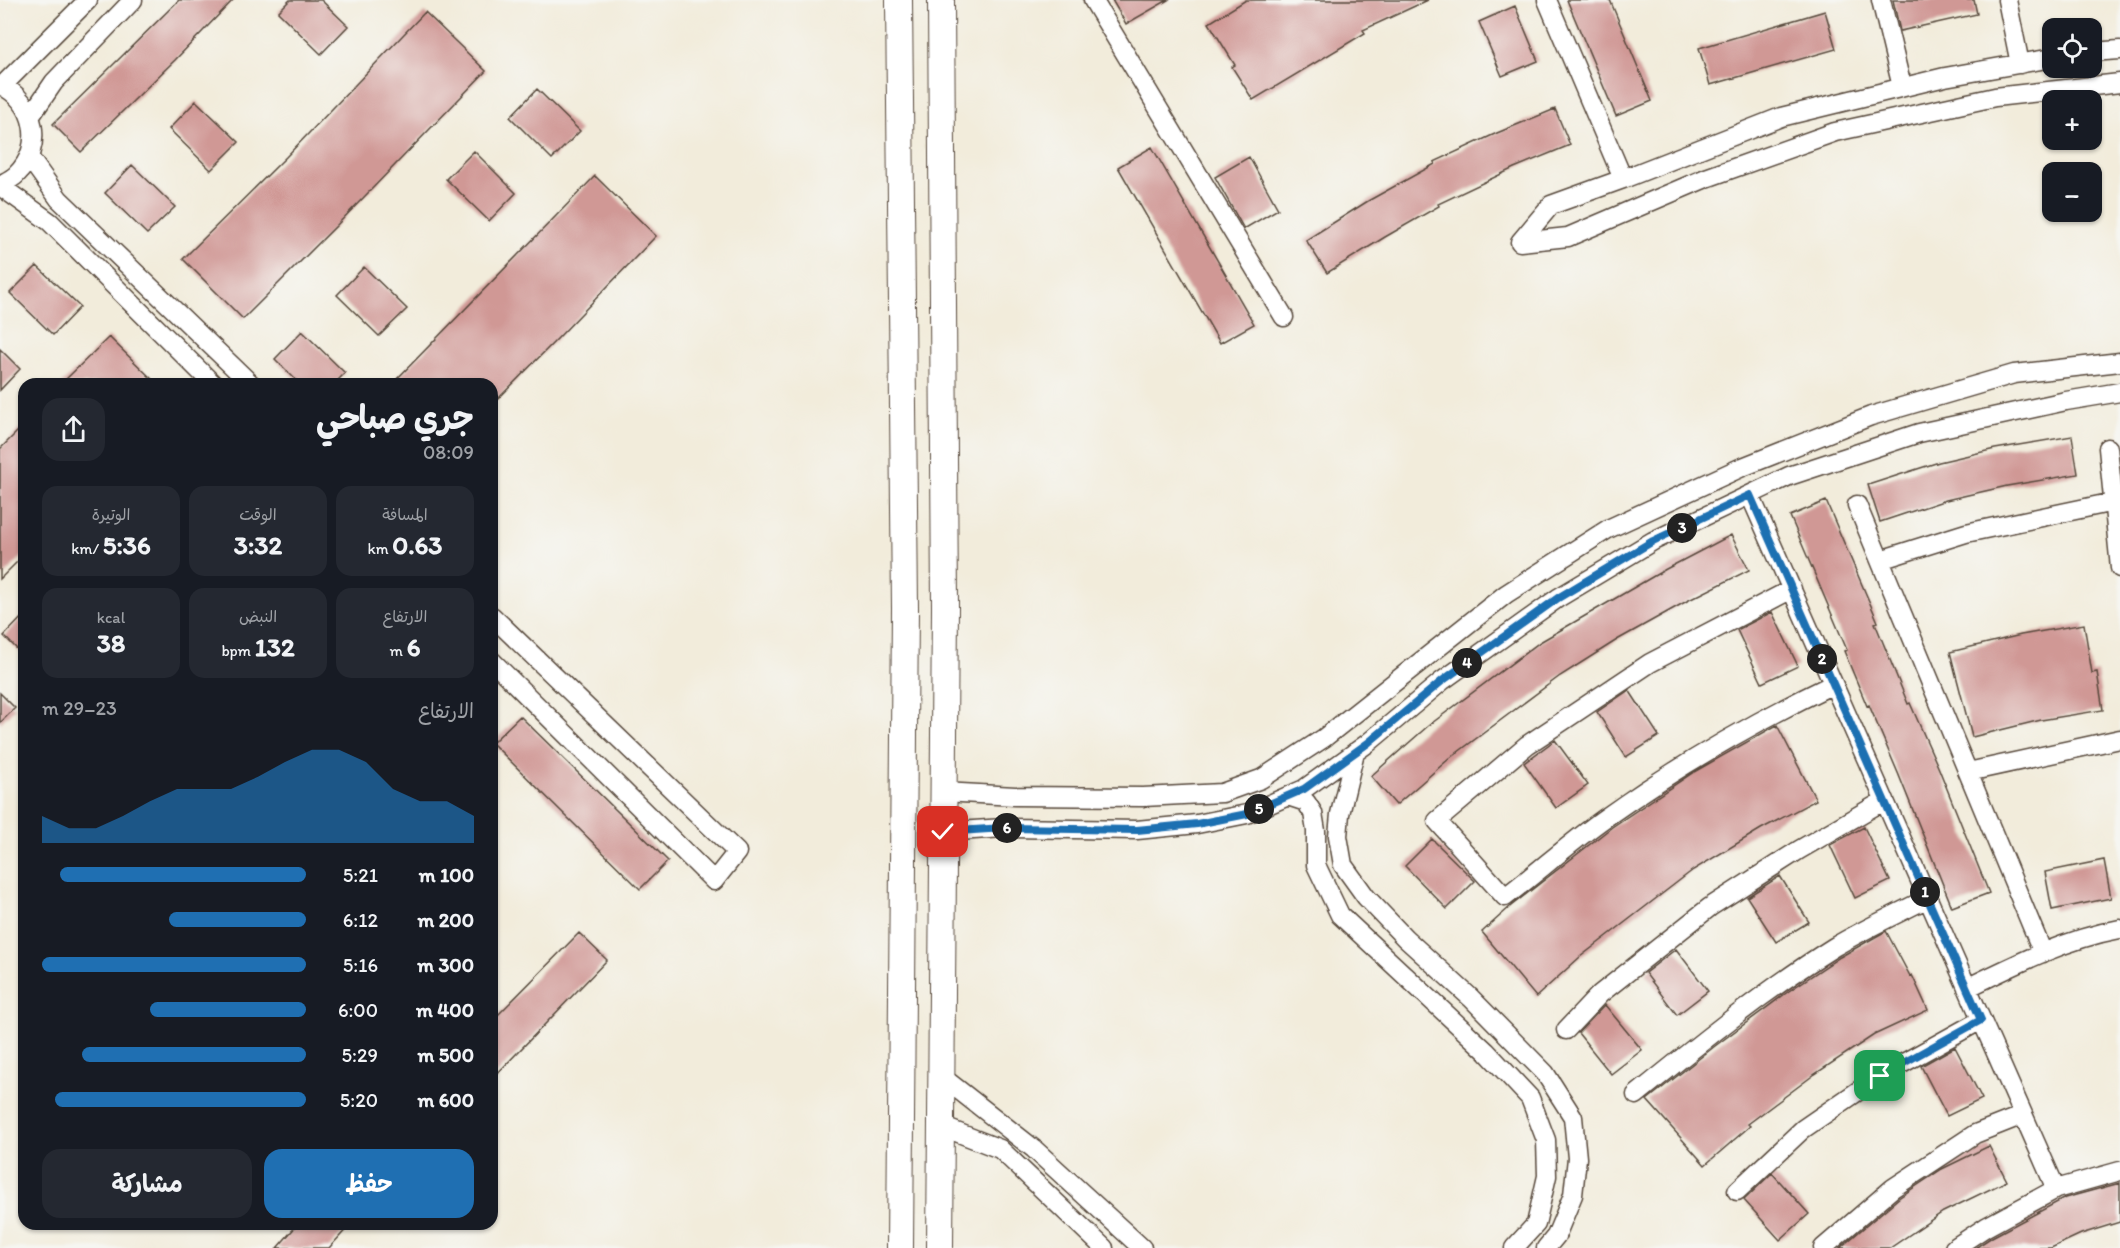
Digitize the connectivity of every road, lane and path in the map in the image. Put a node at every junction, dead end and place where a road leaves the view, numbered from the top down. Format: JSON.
{"nodes":[{"id":1,"x":88,"y":0,"type":"edge"},
{"id":2,"x":133,"y":0,"type":"edge"},
{"id":3,"x":899,"y":0,"type":"edge"},
{"id":4,"x":941,"y":0,"type":"edge"},
{"id":5,"x":1093,"y":0,"type":"edge"},
{"id":6,"x":1547,"y":0,"type":"edge"},
{"id":7,"x":1881,"y":0,"type":"edge"},
{"id":8,"x":2007,"y":0,"type":"edge"},
{"id":9,"x":2120,"y":50,"type":"edge"},
{"id":10,"x":2102,"y":51,"type":"edge"},
{"id":11,"x":2042,"y":60,"type":"edge"},
{"id":12,"x":2020,"y":64,"type":"junction"},
{"id":13,"x":2120,"y":83,"type":"edge"},
{"id":14,"x":1,"y":86,"type":"edge"},
{"id":15,"x":1902,"y":87,"type":"junction"},
{"id":16,"x":30,"y":117,"type":"junction"},
{"id":17,"x":28,"y":157,"type":"junction"},
{"id":18,"x":1623,"y":179,"type":"junction"},
{"id":19,"x":0,"y":185,"type":"edge"},
{"id":20,"x":1284,"y":317,"type":"dead end"},
{"id":21,"x":2120,"y":362,"type":"edge"},
{"id":22,"x":207,"y":378,"type":"edge"},
{"id":23,"x":245,"y":378,"type":"edge"},
{"id":24,"x":2120,"y":392,"type":"edge"},
{"id":25,"x":2108,"y":448,"type":"dead end"},
{"id":26,"x":1750,"y":495,"type":"junction"},
{"id":27,"x":2114,"y":502,"type":"junction"},
{"id":28,"x":1857,"y":505,"type":"dead end"},
{"id":29,"x":1880,"y":560,"type":"junction"},
{"id":30,"x":2120,"y":568,"type":"edge"},
{"id":31,"x":1792,"y":589,"type":"junction"},
{"id":32,"x":498,"y":622,"type":"edge"},
{"id":33,"x":498,"y":667,"type":"edge"},
{"id":34,"x":1833,"y":684,"type":"junction"},
{"id":35,"x":2120,"y":739,"type":"edge"},
{"id":36,"x":1356,"y":752,"type":"junction"},
{"id":37,"x":1968,"y":772,"type":"junction"},
{"id":38,"x":943,"y":792,"type":"junction"},
{"id":39,"x":1288,"y":796,"type":"junction"},
{"id":40,"x":1885,"y":800,"type":"junction"},
{"id":41,"x":943,"y":832,"type":"junction"},
{"id":42,"x":1928,"y":898,"type":"junction"},
{"id":43,"x":2120,"y":929,"type":"edge"},
{"id":44,"x":2043,"y":953,"type":"junction"},
{"id":45,"x":1967,"y":988,"type":"junction"},
{"id":46,"x":1981,"y":1020,"type":"junction"},
{"id":47,"x":1566,"y":1030,"type":"dead end"},
{"id":48,"x":941,"y":1076,"type":"junction"},
{"id":49,"x":1636,"y":1095,"type":"dead end"},
{"id":50,"x":2023,"y":1115,"type":"junction"},
{"id":51,"x":941,"y":1126,"type":"junction"},
{"id":52,"x":2120,"y":1171,"type":"edge"},
{"id":53,"x":2056,"y":1189,"type":"junction"},
{"id":54,"x":1737,"y":1191,"type":"dead end"},
{"id":55,"x":900,"y":1248,"type":"edge"},
{"id":56,"x":939,"y":1248,"type":"edge"},
{"id":57,"x":1104,"y":1248,"type":"edge"},
{"id":58,"x":1142,"y":1248,"type":"edge"},
{"id":59,"x":1514,"y":1248,"type":"edge"},
{"id":60,"x":1546,"y":1248,"type":"edge"},
{"id":61,"x":1823,"y":1248,"type":"edge"},
{"id":62,"x":1954,"y":1248,"type":"edge"}],
"edges":[{"from":1,"to":14,"type":"street"},
{"from":2,"to":16,"type":"street"},
{"from":3,"to":55,"type":"main road"},
{"from":4,"to":38,"type":"main road"},
{"from":5,"to":20,"type":"street"},
{"from":6,"to":18,"type":"street"},
{"from":7,"to":15,"type":"street"},
{"from":8,"to":12,"type":"street"},
{"from":9,"to":10,"type":"street"},
{"from":11,"to":12,"type":"street"},
{"from":12,"to":15,"type":"street"},
{"from":13,"to":18,"type":"street"},
{"from":14,"to":16,"type":"street"},
{"from":15,"to":18,"type":"street"},
{"from":16,"to":17,"type":"street"},
{"from":17,"to":19,"type":"street"},
{"from":17,"to":23,"type":"street"},
{"from":19,"to":22,"type":"street"},
{"from":21,"to":38,"type":"street"},
{"from":24,"to":26,"type":"street"},
{"from":25,"to":27,"type":"street"},
{"from":26,"to":31,"type":"street"},
{"from":26,"to":36,"type":"street"},
{"from":27,"to":29,"type":"street"},
{"from":27,"to":30,"type":"street"},
{"from":28,"to":29,"type":"street"},
{"from":29,"to":37,"type":"street"},
{"from":31,"to":34,"type":"street"},
{"from":31,"to":34,"type":"street"},
{"from":32,"to":33,"type":"street"},
{"from":34,"to":40,"type":"street"},
{"from":35,"to":37,"type":"street"},
{"from":36,"to":39,"type":"street"},
{"from":36,"to":60,"type":"street"},
{"from":37,"to":44,"type":"street"},
{"from":38,"to":41,"type":"main road"},
{"from":39,"to":41,"type":"street"},
{"from":39,"to":59,"type":"street"},
{"from":40,"to":42,"type":"street"},
{"from":40,"to":47,"type":"street"},
{"from":41,"to":48,"type":"main road"},
{"from":42,"to":45,"type":"street"},
{"from":42,"to":49,"type":"street"},
{"from":43,"to":44,"type":"street"},
{"from":44,"to":45,"type":"street"},
{"from":45,"to":46,"type":"street"},
{"from":46,"to":50,"type":"street"},
{"from":46,"to":54,"type":"street"},
{"from":48,"to":51,"type":"main road"},
{"from":48,"to":58,"type":"street"},
{"from":50,"to":53,"type":"street"},
{"from":50,"to":61,"type":"street"},
{"from":51,"to":56,"type":"main road"},
{"from":51,"to":57,"type":"street"},
{"from":52,"to":53,"type":"street"},
{"from":53,"to":62,"type":"street"}]}
